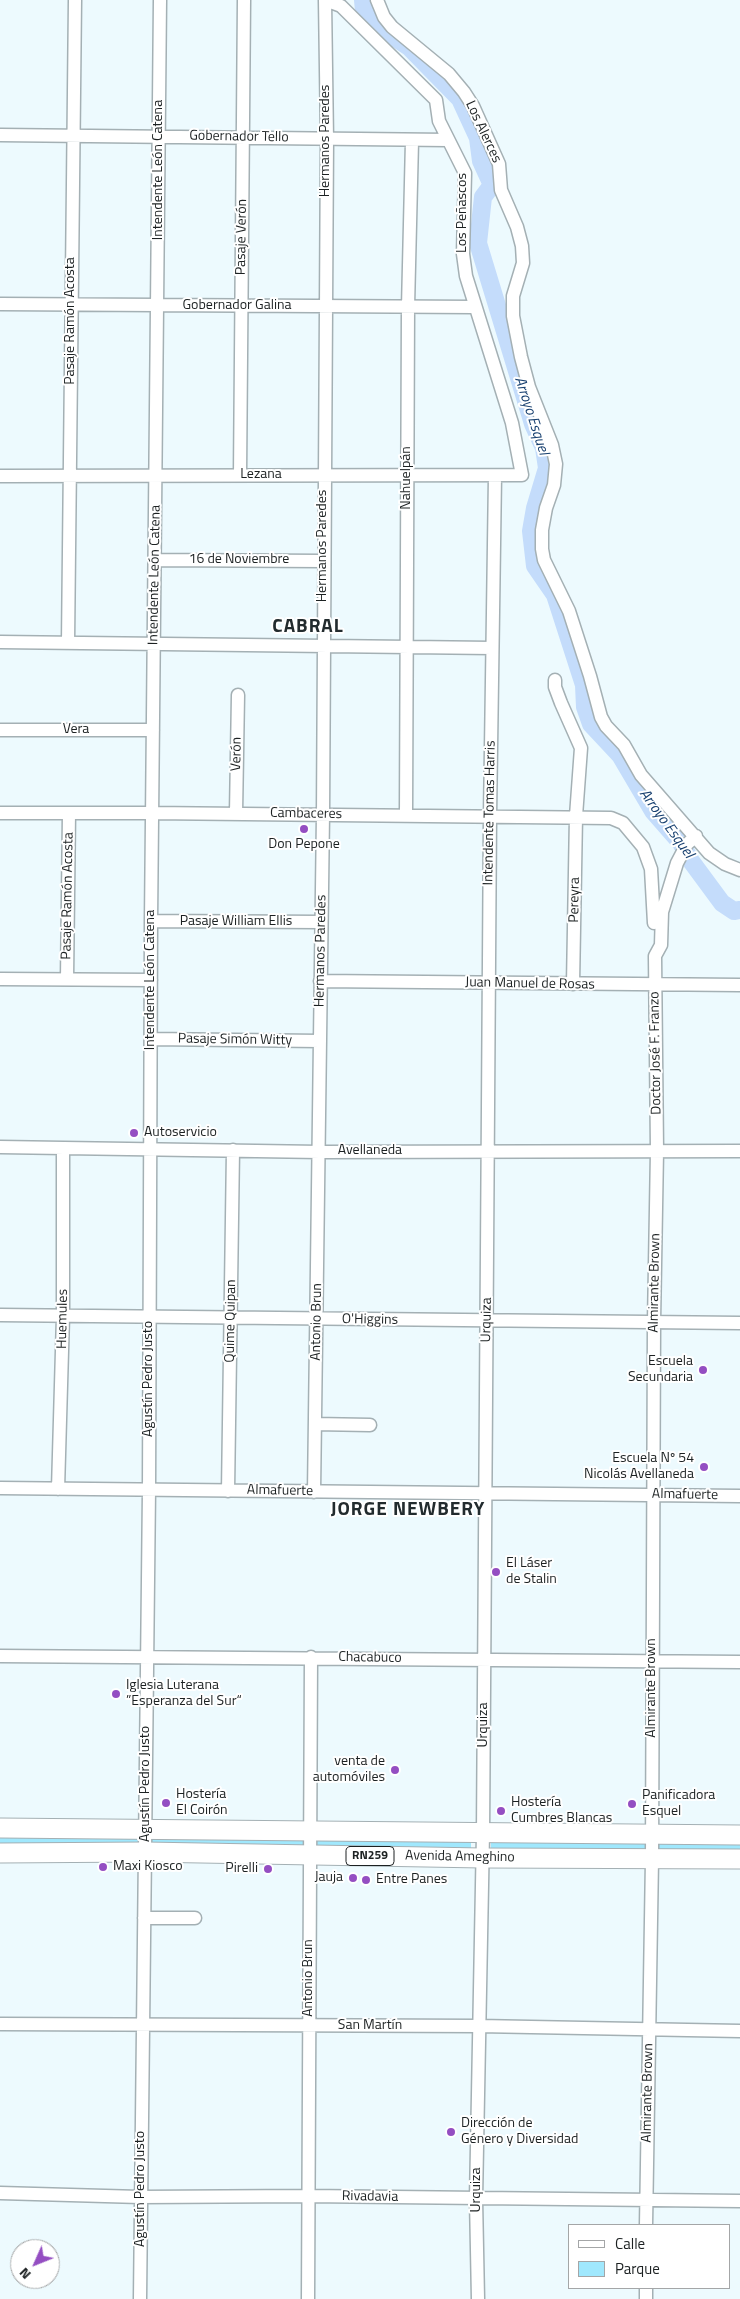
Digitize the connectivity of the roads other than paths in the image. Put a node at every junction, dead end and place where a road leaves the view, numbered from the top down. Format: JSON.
{"nodes":[{"id":1,"x":75,"y":0,"type":"edge"},
{"id":2,"x":160,"y":0,"type":"edge"},
{"id":3,"x":244,"y":0,"type":"edge"},
{"id":4,"x":325,"y":0,"type":"edge"},
{"id":5,"x":377,"y":0,"type":"edge"},
{"id":6,"x":0,"y":135,"type":"edge"},
{"id":7,"x":73,"y":136,"type":"junction"},
{"id":8,"x":159,"y":136,"type":"junction"},
{"id":9,"x":243,"y":137,"type":"junction"},
{"id":10,"x":327,"y":139,"type":"junction"},
{"id":11,"x":448,"y":140,"type":"junction"},
{"id":12,"x":412,"y":141,"type":"junction"},
{"id":13,"x":0,"y":304,"type":"edge"},
{"id":14,"x":71,"y":304,"type":"junction"},
{"id":15,"x":158,"y":305,"type":"junction"},
{"id":16,"x":242,"y":306,"type":"junction"},
{"id":17,"x":326,"y":306,"type":"junction"},
{"id":18,"x":408,"y":307,"type":"junction"},
{"id":19,"x":474,"y":307,"type":"junction"},
{"id":20,"x":156,"y":474,"type":"junction"},
{"id":21,"x":71,"y":475,"type":"junction"},
{"id":22,"x":240,"y":475,"type":"junction"},
{"id":23,"x":324,"y":475,"type":"junction"},
{"id":24,"x":407,"y":475,"type":"junction"},
{"id":25,"x":522,"y":475,"type":"joint"},
{"id":26,"x":0,"y":476,"type":"edge"},
{"id":27,"x":495,"y":476,"type":"junction"},
{"id":28,"x":155,"y":560,"type":"junction"},
{"id":29,"x":323,"y":561,"type":"junction"},
{"id":30,"x":0,"y":642,"type":"edge"},
{"id":31,"x":68,"y":643,"type":"junction"},
{"id":32,"x":154,"y":643,"type":"junction"},
{"id":33,"x":323,"y":645,"type":"junction"},
{"id":34,"x":407,"y":646,"type":"junction"},
{"id":35,"x":492,"y":648,"type":"junction"},
{"id":36,"x":556,"y":680,"type":"dead end"},
{"id":37,"x":238,"y":695,"type":"dead end"},
{"id":38,"x":0,"y":730,"type":"edge"},
{"id":39,"x":153,"y":730,"type":"junction"},
{"id":40,"x":69,"y":813,"type":"junction"},
{"id":41,"x":152,"y":813,"type":"junction"},
{"id":42,"x":236,"y":813,"type":"junction"},
{"id":43,"x":0,"y":814,"type":"edge"},
{"id":44,"x":323,"y":814,"type":"junction"},
{"id":45,"x":406,"y":815,"type":"junction"},
{"id":46,"x":490,"y":816,"type":"junction"},
{"id":47,"x":576,"y":816,"type":"junction"},
{"id":48,"x":692,"y":840,"type":"junction"},
{"id":49,"x":642,"y":847,"type":"joint"},
{"id":50,"x":740,"y":870,"type":"edge"},
{"id":51,"x":151,"y":921,"type":"junction"},
{"id":52,"x":321,"y":922,"type":"junction"},
{"id":53,"x":655,"y":956,"type":"junction"},
{"id":54,"x":0,"y":979,"type":"edge"},
{"id":55,"x":67,"y":979,"type":"junction"},
{"id":56,"x":151,"y":980,"type":"junction"},
{"id":57,"x":320,"y":981,"type":"junction"},
{"id":58,"x":489,"y":983,"type":"junction"},
{"id":59,"x":574,"y":984,"type":"junction"},
{"id":60,"x":655,"y":985,"type":"junction"},
{"id":61,"x":740,"y":985,"type":"edge"},
{"id":62,"x":151,"y":1039,"type":"junction"},
{"id":63,"x":320,"y":1041,"type":"junction"},
{"id":64,"x":0,"y":1147,"type":"edge"},
{"id":65,"x":63,"y":1148,"type":"junction"},
{"id":66,"x":150,"y":1149,"type":"junction"},
{"id":67,"x":233,"y":1150,"type":"junction"},
{"id":68,"x":489,"y":1151,"type":"junction"},
{"id":69,"x":658,"y":1151,"type":"junction"},
{"id":70,"x":740,"y":1151,"type":"edge"},
{"id":71,"x":320,"y":1152,"type":"junction"},
{"id":72,"x":0,"y":1315,"type":"edge"},
{"id":73,"x":63,"y":1316,"type":"junction"},
{"id":74,"x":150,"y":1318,"type":"junction"},
{"id":75,"x":231,"y":1318,"type":"junction"},
{"id":76,"x":317,"y":1319,"type":"junction"},
{"id":77,"x":487,"y":1322,"type":"junction"},
{"id":78,"x":654,"y":1322,"type":"junction"},
{"id":79,"x":740,"y":1323,"type":"edge"},
{"id":80,"x":315,"y":1424,"type":"junction"},
{"id":81,"x":370,"y":1425,"type":"dead end"},
{"id":82,"x":0,"y":1488,"type":"edge"},
{"id":83,"x":58,"y":1489,"type":"junction"},
{"id":84,"x":149,"y":1490,"type":"junction"},
{"id":85,"x":228,"y":1491,"type":"junction"},
{"id":86,"x":314,"y":1492,"type":"junction"},
{"id":87,"x":485,"y":1493,"type":"junction"},
{"id":88,"x":654,"y":1495,"type":"junction"},
{"id":89,"x":740,"y":1496,"type":"edge"},
{"id":90,"x":0,"y":1656,"type":"edge"},
{"id":91,"x":147,"y":1656,"type":"junction"},
{"id":92,"x":311,"y":1657,"type":"junction"},
{"id":93,"x":484,"y":1659,"type":"junction"},
{"id":94,"x":652,"y":1661,"type":"junction"},
{"id":95,"x":740,"y":1662,"type":"edge"},
{"id":96,"x":0,"y":1828,"type":"edge"},
{"id":97,"x":145,"y":1829,"type":"junction"},
{"id":98,"x":310,"y":1830,"type":"junction"},
{"id":99,"x":484,"y":1833,"type":"junction"},
{"id":100,"x":652,"y":1834,"type":"junction"},
{"id":101,"x":740,"y":1835,"type":"edge"},
{"id":102,"x":146,"y":1852,"type":"junction"},
{"id":103,"x":0,"y":1853,"type":"edge"},
{"id":104,"x":310,"y":1855,"type":"junction"},
{"id":105,"x":482,"y":1858,"type":"junction"},
{"id":106,"x":652,"y":1859,"type":"junction"},
{"id":107,"x":740,"y":1859,"type":"edge"},
{"id":108,"x":144,"y":1918,"type":"junction"},
{"id":109,"x":195,"y":1918,"type":"dead end"},
{"id":110,"x":0,"y":2024,"type":"edge"},
{"id":111,"x":142,"y":2024,"type":"junction"},
{"id":112,"x":309,"y":2025,"type":"junction"},
{"id":113,"x":479,"y":2026,"type":"junction"},
{"id":114,"x":650,"y":2029,"type":"junction"},
{"id":115,"x":740,"y":2031,"type":"edge"},
{"id":116,"x":0,"y":2193,"type":"edge"},
{"id":117,"x":308,"y":2196,"type":"junction"},
{"id":118,"x":140,"y":2197,"type":"junction"},
{"id":119,"x":476,"y":2199,"type":"junction"},
{"id":120,"x":646,"y":2200,"type":"junction"},
{"id":121,"x":740,"y":2201,"type":"edge"},
{"id":122,"x":646,"y":2224,"type":"edge"},
{"id":123,"x":140,"y":2299,"type":"edge"},
{"id":124,"x":308,"y":2299,"type":"edge"},
{"id":125,"x":478,"y":2299,"type":"edge"}],
"edges":[{"from":1,"to":7,"type":"street","name":"Pasaje Ramón Acosta"},
{"from":2,"to":8,"type":"street","name":"Intendente León Catena"},
{"from":3,"to":9,"type":"street","name":"Pasaje Verón"},
{"from":4,"to":10,"type":"street","name":"Hermanos Paredes"},
{"from":4,"to":11,"type":"street","name":"Los Peñascos"},
{"from":5,"to":48,"type":"street","name":"Los Alerces"},
{"from":6,"to":7,"type":"street","name":"Gobernador Tello"},
{"from":7,"to":8,"type":"street","name":"Gobernador Tello"},
{"from":7,"to":14,"type":"street","name":"Pasaje Ramón Acosta"},
{"from":8,"to":9,"type":"street","name":"Gobernador Tello"},
{"from":8,"to":15,"type":"street","name":"Intendente León Catena"},
{"from":9,"to":10,"type":"street","name":"Gobernador Tello"},
{"from":9,"to":16,"type":"street","name":"Pasaje Verón"},
{"from":10,"to":12,"type":"street","name":"Gobernador Tello"},
{"from":10,"to":17,"type":"street","name":"Hermanos Paredes"},
{"from":11,"to":12,"type":"street","name":"Gobernador Tello"},
{"from":11,"to":19,"type":"street","name":"Los Peñascos"},
{"from":12,"to":18,"type":"street","name":"Nahuelpán"},
{"from":13,"to":14,"type":"street","name":"Gobernador Galina"},
{"from":14,"to":15,"type":"street","name":"Gobernador Galina"},
{"from":14,"to":21,"type":"street","name":"Pasaje Ramón Acosta"},
{"from":15,"to":16,"type":"street","name":"Gobernador Galina"},
{"from":15,"to":20,"type":"street","name":"Intendente León Catena"},
{"from":16,"to":17,"type":"street","name":"Gobernador Galina"},
{"from":16,"to":22,"type":"street","name":"Pasaje Verón"},
{"from":17,"to":18,"type":"street","name":"Gobernador Galina"},
{"from":17,"to":23,"type":"street","name":"Hermanos Paredes"},
{"from":18,"to":19,"type":"street","name":"Gobernador Galina"},
{"from":18,"to":24,"type":"street","name":"Nahuelpán"},
{"from":19,"to":25,"type":"street","name":"Los Peñascos"},
{"from":20,"to":21,"type":"street","name":"Lezana"},
{"from":20,"to":22,"type":"street","name":"Lezana"},
{"from":20,"to":28,"type":"street","name":"Intendente León Catena"},
{"from":21,"to":26,"type":"street","name":"Lezana"},
{"from":21,"to":31,"type":"street","name":"Pasaje Ramón Acosta"},
{"from":22,"to":23,"type":"street","name":"Lezana"},
{"from":23,"to":24,"type":"street","name":"Lezana"},
{"from":23,"to":29,"type":"street","name":"Hermanos Paredes"},
{"from":24,"to":27,"type":"street","name":"Lezana"},
{"from":24,"to":34,"type":"street","name":"Nahuelpán"},
{"from":25,"to":27,"type":"street","name":"Lezana"},
{"from":27,"to":35,"type":"street","name":"Intendente Tomas Harris"},
{"from":28,"to":29,"type":"street","name":"16 de Noviembre"},
{"from":28,"to":32,"type":"street","name":"Intendente León Catena"},
{"from":29,"to":33,"type":"street","name":"Hermanos Paredes"},
{"from":30,"to":31,"type":"street"},
{"from":31,"to":32,"type":"street"},
{"from":32,"to":33,"type":"street"},
{"from":32,"to":39,"type":"street","name":"Intendente León Catena"},
{"from":33,"to":34,"type":"street"},
{"from":33,"to":44,"type":"street","name":"Hermanos Paredes"},
{"from":34,"to":35,"type":"street"},
{"from":34,"to":45,"type":"street","name":"Nahuelpán"},
{"from":35,"to":46,"type":"street","name":"Intendente Tomas Harris"},
{"from":36,"to":47,"type":"street"},
{"from":37,"to":42,"type":"street","name":"Verón"},
{"from":38,"to":39,"type":"street","name":"Vera"},
{"from":39,"to":41,"type":"street","name":"Intendente León Catena"},
{"from":40,"to":41,"type":"street","name":"Cambaceres"},
{"from":40,"to":43,"type":"street","name":"Cambaceres"},
{"from":40,"to":55,"type":"street","name":"Pasaje Ramón Acosta"},
{"from":41,"to":42,"type":"street","name":"Cambaceres"},
{"from":41,"to":51,"type":"street","name":"Intendente León Catena"},
{"from":42,"to":44,"type":"street","name":"Cambaceres"},
{"from":44,"to":45,"type":"street","name":"Cambaceres"},
{"from":44,"to":52,"type":"street","name":"Hermanos Paredes"},
{"from":45,"to":46,"type":"street","name":"Cambaceres"},
{"from":46,"to":47,"type":"street","name":"Cambaceres"},
{"from":46,"to":58,"type":"street","name":"Intendente Tomas Harris"},
{"from":47,"to":49,"type":"street","name":"Cambaceres"},
{"from":47,"to":59,"type":"street","name":"Pereyra"},
{"from":48,"to":50,"type":"street","name":"Los Alerces"},
{"from":48,"to":53,"type":"street","name":"Doctor José F. Franzo"},
{"from":49,"to":53,"type":"street","name":"Doctor José F. Franzo"},
{"from":51,"to":52,"type":"street","name":"Pasaje William Ellis"},
{"from":51,"to":56,"type":"street","name":"Intendente León Catena"},
{"from":52,"to":57,"type":"street","name":"Hermanos Paredes"},
{"from":53,"to":60,"type":"street","name":"Doctor José F. Franzo"},
{"from":54,"to":55,"type":"street"},
{"from":55,"to":56,"type":"street"},
{"from":56,"to":62,"type":"street","name":"Intendente León Catena"},
{"from":57,"to":58,"type":"street","name":"Juan Manuel de Rosas"},
{"from":57,"to":63,"type":"street","name":"Hermanos Paredes"},
{"from":58,"to":59,"type":"street","name":"Juan Manuel de Rosas"},
{"from":58,"to":68,"type":"street","name":"Intendente Tomas Harris"},
{"from":59,"to":60,"type":"street","name":"Juan Manuel de Rosas"},
{"from":60,"to":61,"type":"street","name":"Juan Manuel de Rosas"},
{"from":60,"to":69,"type":"street","name":"Doctor José F. Franzo"},
{"from":62,"to":63,"type":"street","name":"Pasaje Simón Witty"},
{"from":62,"to":66,"type":"street","name":"Intendente León Catena"},
{"from":63,"to":71,"type":"street","name":"Hermanos Paredes"},
{"from":64,"to":65,"type":"street","name":"Avellaneda"},
{"from":65,"to":66,"type":"street","name":"Avellaneda"},
{"from":65,"to":73,"type":"street","name":"Huemules"},
{"from":66,"to":67,"type":"street","name":"Avellaneda"},
{"from":66,"to":74,"type":"street","name":"Agustín Pedro Justo"},
{"from":67,"to":71,"type":"street","name":"Avellaneda"},
{"from":67,"to":75,"type":"street","name":"Quime Quipan"},
{"from":68,"to":69,"type":"street","name":"Avellaneda"},
{"from":68,"to":71,"type":"street","name":"Avellaneda"},
{"from":68,"to":77,"type":"street","name":"Urquiza"},
{"from":69,"to":70,"type":"street","name":"Avellaneda"},
{"from":69,"to":78,"type":"street","name":"Almirante Brown"},
{"from":71,"to":76,"type":"street","name":"Antonio Brun"},
{"from":72,"to":73,"type":"street","name":"O'Higgins"},
{"from":73,"to":74,"type":"street","name":"O'Higgins"},
{"from":73,"to":83,"type":"street","name":"Huemules"},
{"from":74,"to":75,"type":"street","name":"O'Higgins"},
{"from":74,"to":84,"type":"street","name":"Agustín Pedro Justo"},
{"from":75,"to":76,"type":"street","name":"O'Higgins"},
{"from":75,"to":85,"type":"street","name":"Quime Quipan"},
{"from":76,"to":77,"type":"street","name":"O'Higgins"},
{"from":76,"to":80,"type":"street","name":"Antonio Brun"},
{"from":77,"to":78,"type":"street","name":"O'Higgins"},
{"from":77,"to":87,"type":"street","name":"Urquiza"},
{"from":78,"to":79,"type":"street","name":"O'Higgins"},
{"from":78,"to":88,"type":"street","name":"Almirante Brown"},
{"from":80,"to":81,"type":"street"},
{"from":80,"to":86,"type":"street","name":"Antonio Brun"},
{"from":82,"to":83,"type":"street","name":"Almafuerte"},
{"from":83,"to":84,"type":"street","name":"Almafuerte"},
{"from":84,"to":85,"type":"street","name":"Almafuerte"},
{"from":84,"to":91,"type":"street","name":"Agustín Pedro Justo"},
{"from":85,"to":86,"type":"street","name":"Almafuerte"},
{"from":86,"to":87,"type":"street","name":"Almafuerte"},
{"from":87,"to":88,"type":"street","name":"Almafuerte"},
{"from":87,"to":93,"type":"street","name":"Urquiza"},
{"from":88,"to":89,"type":"street","name":"Almafuerte"},
{"from":88,"to":94,"type":"street","name":"Almirante Brown"},
{"from":90,"to":91,"type":"street","name":"Chacabuco"},
{"from":91,"to":92,"type":"street","name":"Chacabuco"},
{"from":91,"to":97,"type":"street","name":"Agustín Pedro Justo"},
{"from":92,"to":93,"type":"street","name":"Chacabuco"},
{"from":92,"to":98,"type":"street","name":"Antonio Brun"},
{"from":93,"to":94,"type":"street","name":"Chacabuco"},
{"from":93,"to":99,"type":"street","name":"Urquiza"},
{"from":94,"to":95,"type":"street","name":"Chacabuco"},
{"from":94,"to":100,"type":"street","name":"Almirante Brown"},
{"from":96,"to":97,"type":"highway","name":"Avenida Ameghino","number":"RN259"},
{"from":97,"to":98,"type":"highway","name":"Avenida Ameghino","number":"RN259"},
{"from":97,"to":102,"type":"street","name":"Agustín Pedro Justo"},
{"from":98,"to":99,"type":"highway","name":"Avenida Ameghino","number":"RN259"},
{"from":98,"to":104,"type":"street","name":"Antonio Brun"},
{"from":99,"to":100,"type":"highway","name":"Avenida Ameghino","number":"RN259"},
{"from":99,"to":105,"type":"street","name":"Urquiza"},
{"from":100,"to":101,"type":"highway","name":"Avenida Ameghino","number":"RN259"},
{"from":100,"to":106,"type":"street","name":"Almirante Brown"},
{"from":102,"to":103,"type":"highway","name":"Avenida Ameghino","number":"RN259"},
{"from":102,"to":104,"type":"highway","name":"Avenida Ameghino","number":"RN259"},
{"from":102,"to":108,"type":"street","name":"Agustín Pedro Justo"},
{"from":104,"to":105,"type":"highway","name":"Avenida Ameghino","number":"RN259"},
{"from":104,"to":112,"type":"street","name":"Antonio Brun"},
{"from":105,"to":106,"type":"highway","name":"Avenida Ameghino","number":"RN259"},
{"from":105,"to":113,"type":"street","name":"Urquiza"},
{"from":106,"to":107,"type":"highway","name":"Avenida Ameghino","number":"RN259"},
{"from":106,"to":114,"type":"street","name":"Almirante Brown"},
{"from":108,"to":109,"type":"street"},
{"from":108,"to":111,"type":"street","name":"Agustín Pedro Justo"},
{"from":110,"to":111,"type":"street","name":"San Martín"},
{"from":111,"to":112,"type":"street","name":"San Martín"},
{"from":111,"to":118,"type":"street","name":"Agustín Pedro Justo"},
{"from":112,"to":113,"type":"street","name":"San Martín"},
{"from":112,"to":117,"type":"street","name":"Antonio Brun"},
{"from":113,"to":114,"type":"street","name":"San Martín"},
{"from":113,"to":119,"type":"street","name":"Urquiza"},
{"from":114,"to":115,"type":"street","name":"San Martín"},
{"from":114,"to":120,"type":"street","name":"Almirante Brown"},
{"from":116,"to":118,"type":"street","name":"Rivadavia"},
{"from":117,"to":118,"type":"street","name":"Rivadavia"},
{"from":117,"to":119,"type":"street","name":"Rivadavia"},
{"from":117,"to":124,"type":"street","name":"Antonio Brun"},
{"from":118,"to":123,"type":"street","name":"Agustín Pedro Justo"},
{"from":119,"to":120,"type":"street","name":"Rivadavia"},
{"from":119,"to":125,"type":"street","name":"Urquiza"},
{"from":120,"to":121,"type":"street","name":"Rivadavia"},
{"from":120,"to":122,"type":"street","name":"Almirante Brown"}]}
